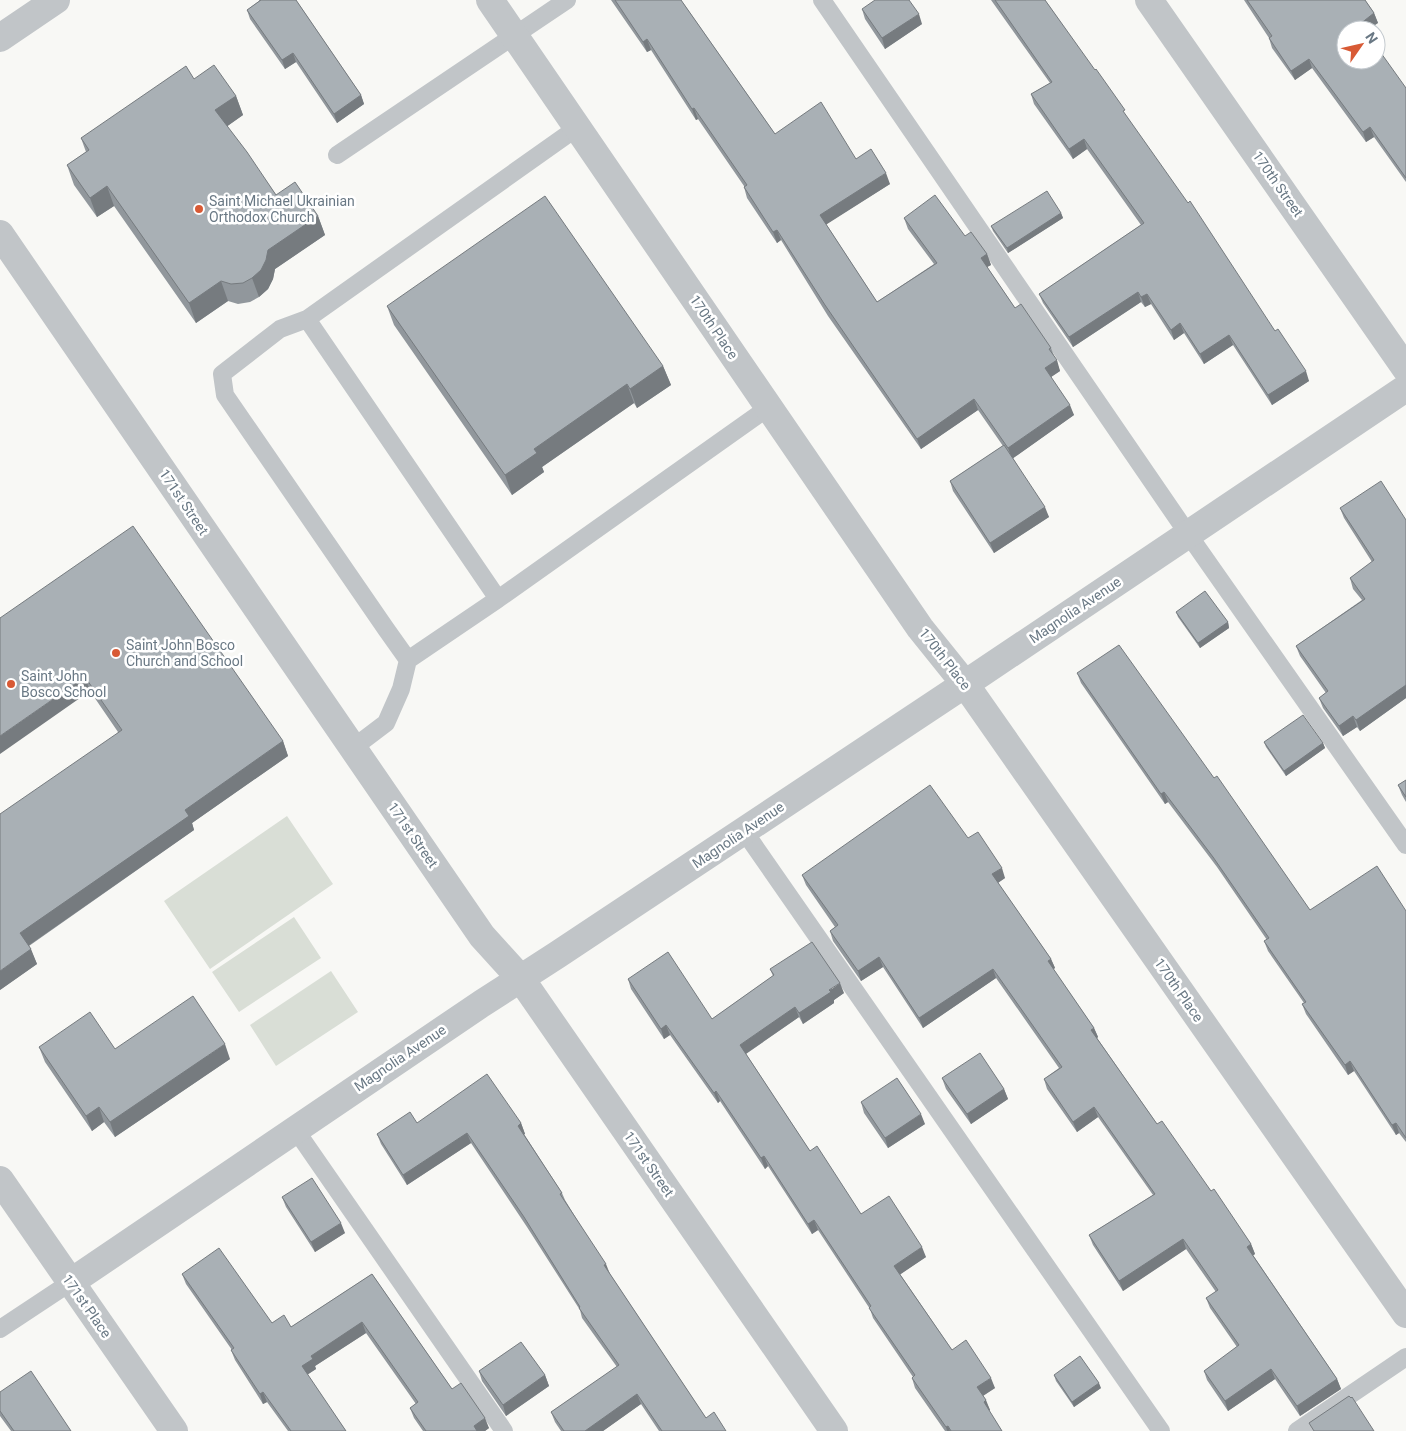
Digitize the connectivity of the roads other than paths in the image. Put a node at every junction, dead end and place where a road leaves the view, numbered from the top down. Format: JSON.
{"nodes":[{"id":1,"x":56,"y":0,"type":"edge"},
{"id":2,"x":490,"y":0,"type":"edge"},
{"id":3,"x":567,"y":0,"type":"edge"},
{"id":4,"x":822,"y":0,"type":"edge"},
{"id":5,"x":1149,"y":0,"type":"edge"},
{"id":6,"x":514,"y":36,"type":"junction"},
{"id":7,"x":0,"y":38,"type":"edge"},
{"id":8,"x":578,"y":127,"type":"junction"},
{"id":9,"x":337,"y":155,"type":"dead end"},
{"id":10,"x":0,"y":234,"type":"edge"},
{"id":11,"x":307,"y":319,"type":"junction"},
{"id":12,"x":1406,"y":369,"type":"edge"},
{"id":13,"x":1406,"y":388,"type":"edge"},
{"id":14,"x":769,"y":407,"type":"junction"},
{"id":15,"x":1188,"y":534,"type":"junction"},
{"id":16,"x":498,"y":599,"type":"junction"},
{"id":17,"x":408,"y":660,"type":"junction"},
{"id":18,"x":965,"y":684,"type":"junction"},
{"id":19,"x":353,"y":748,"type":"junction"},
{"id":20,"x":744,"y":831,"type":"junction"},
{"id":21,"x":1406,"y":845,"type":"edge"},
{"id":22,"x":521,"y":979,"type":"junction"},
{"id":23,"x":295,"y":1130,"type":"junction"},
{"id":24,"x":0,"y":1180,"type":"edge"},
{"id":25,"x":71,"y":1282,"type":"junction"},
{"id":26,"x":1406,"y":1314,"type":"edge"},
{"id":27,"x":0,"y":1329,"type":"edge"},
{"id":28,"x":1406,"y":1357,"type":"edge"},
{"id":29,"x":174,"y":1431,"type":"edge"},
{"id":30,"x":504,"y":1431,"type":"edge"},
{"id":31,"x":834,"y":1431,"type":"edge"},
{"id":32,"x":1161,"y":1431,"type":"edge"},
{"id":33,"x":1297,"y":1431,"type":"edge"}],
"edges":[{"from":1,"to":7,"type":"street"},
{"from":2,"to":6,"type":"street","name":"170th Place"},
{"from":3,"to":6,"type":"lane"},
{"from":4,"to":15,"type":"lane"},
{"from":5,"to":12,"type":"street","name":"170th Street"},
{"from":6,"to":8,"type":"street","name":"170th Place"},
{"from":6,"to":9,"type":"lane"},
{"from":8,"to":11,"type":"lane"},
{"from":8,"to":14,"type":"street","name":"170th Place"},
{"from":10,"to":19,"type":"street","name":"171st Street"},
{"from":11,"to":16,"type":"lane"},
{"from":11,"to":17,"type":"lane"},
{"from":13,"to":15,"type":"street","name":"Magnolia Avenue"},
{"from":14,"to":16,"type":"lane"},
{"from":14,"to":18,"type":"street","name":"170th Place"},
{"from":15,"to":18,"type":"street","name":"Magnolia Avenue"},
{"from":15,"to":21,"type":"lane"},
{"from":16,"to":17,"type":"lane"},
{"from":17,"to":19,"type":"lane"},
{"from":18,"to":20,"type":"street","name":"Magnolia Avenue"},
{"from":18,"to":26,"type":"street","name":"170th Place"},
{"from":19,"to":22,"type":"street","name":"171st Street"},
{"from":20,"to":22,"type":"street","name":"Magnolia Avenue"},
{"from":20,"to":32,"type":"lane"},
{"from":22,"to":23,"type":"street","name":"Magnolia Avenue"},
{"from":22,"to":31,"type":"street","name":"171st Street"},
{"from":23,"to":25,"type":"street","name":"Magnolia Avenue"},
{"from":23,"to":30,"type":"lane"},
{"from":24,"to":25,"type":"street","name":"171st Place"},
{"from":25,"to":27,"type":"lane"},
{"from":25,"to":29,"type":"street","name":"171st Place"},
{"from":28,"to":33,"type":"lane"}]}
